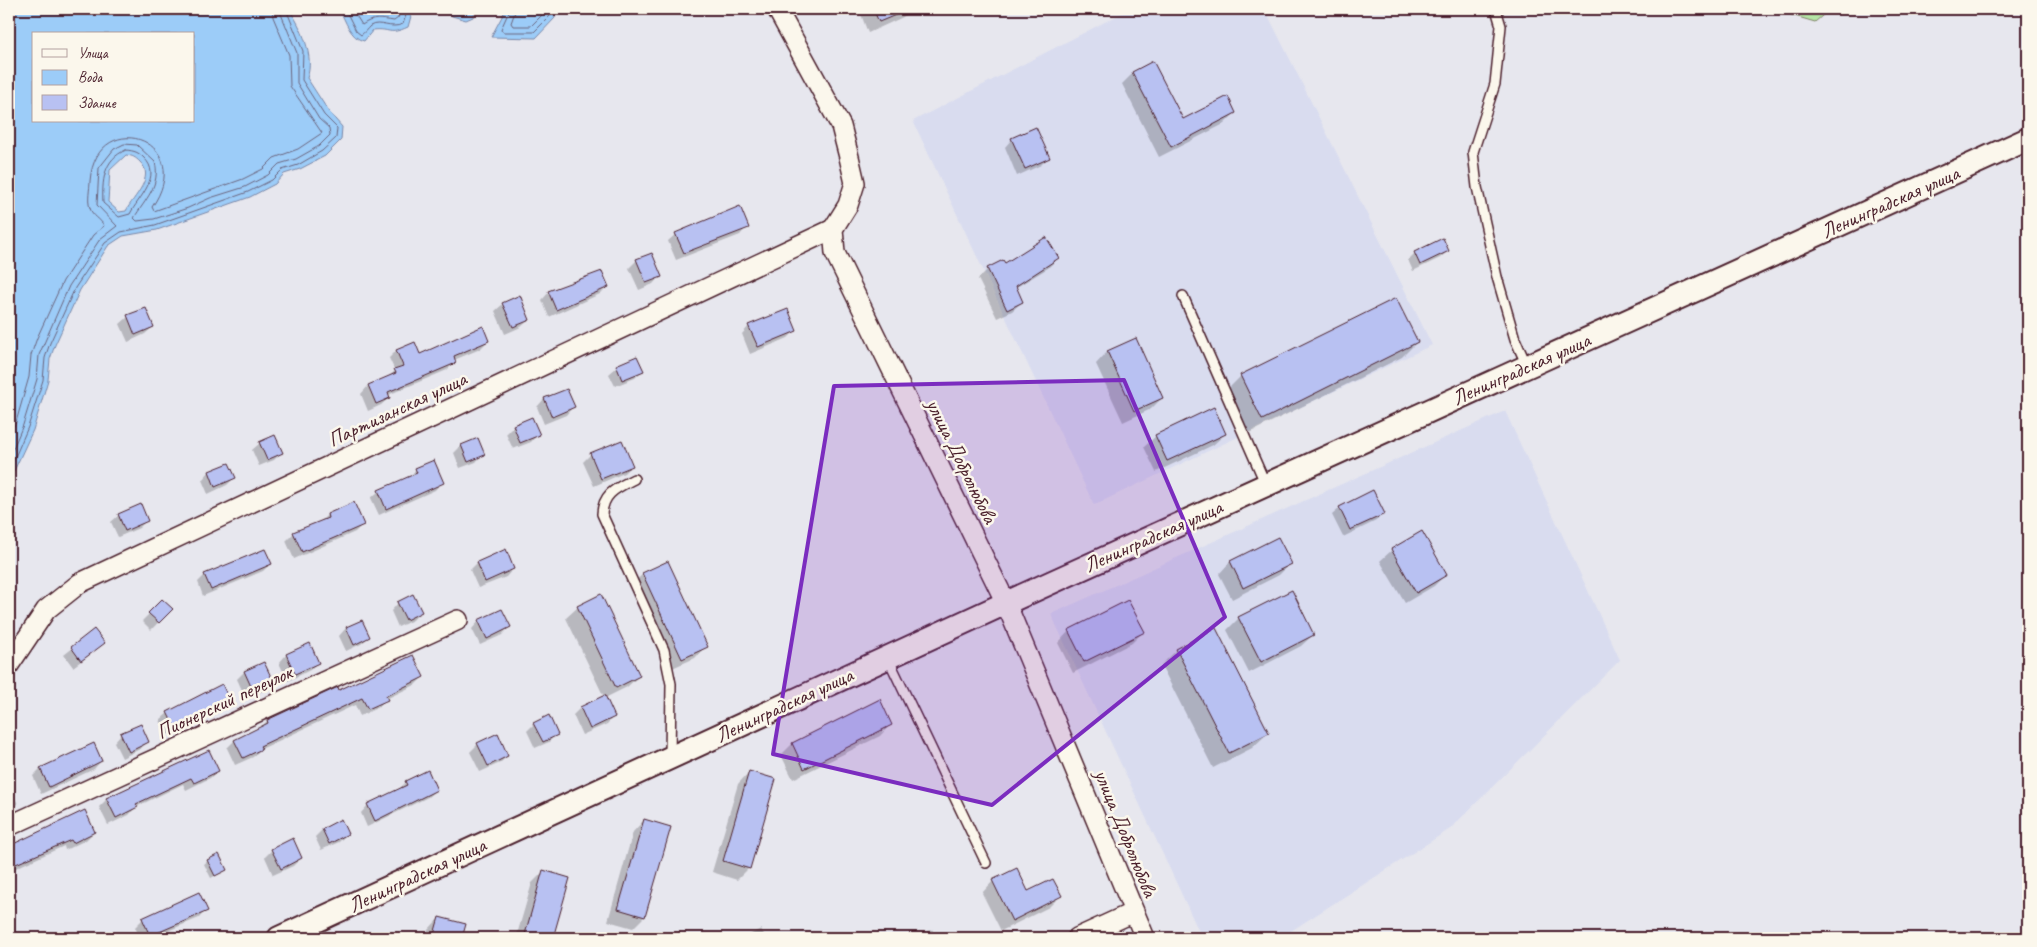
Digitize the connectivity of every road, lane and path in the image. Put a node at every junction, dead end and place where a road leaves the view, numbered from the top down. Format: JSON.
{"nodes":[{"id":1,"x":777,"y":9,"type":"edge"},
{"id":2,"x":1496,"y":9,"type":"edge"},
{"id":3,"x":2028,"y":139,"type":"edge"},
{"id":4,"x":833,"y":229,"type":"junction"},
{"id":5,"x":1183,"y":296,"type":"dead end"},
{"id":6,"x":1527,"y":366,"type":"junction"},
{"id":7,"x":634,"y":479,"type":"dead end"},
{"id":8,"x":1266,"y":485,"type":"junction"},
{"id":9,"x":1006,"y":603,"type":"junction"},
{"id":10,"x":458,"y":620,"type":"dead end"},
{"id":11,"x":888,"y":657,"type":"junction"},
{"id":12,"x":9,"y":665,"type":"edge"},
{"id":13,"x":670,"y":758,"type":"junction"},
{"id":14,"x":9,"y":826,"type":"edge"},
{"id":15,"x":986,"y":863,"type":"dead end"},
{"id":16,"x":1134,"y":912,"type":"junction"},
{"id":17,"x":279,"y":938,"type":"edge"},
{"id":18,"x":1077,"y":938,"type":"edge"},
{"id":19,"x":1145,"y":938,"type":"edge"}],
"edges":[{"from":1,"to":4,"type":"street"},
{"from":2,"to":6,"type":"lane"},
{"from":3,"to":6,"type":"street","name":"Ленинградская улица"},
{"from":4,"to":9,"type":"street","name":"улица Добролюбова"},
{"from":4,"to":12,"type":"street","name":"Партизанская улица"},
{"from":5,"to":8,"type":"lane"},
{"from":6,"to":8,"type":"street","name":"Ленинградская улица"},
{"from":7,"to":13,"type":"lane"},
{"from":8,"to":9,"type":"street","name":"Ленинградская улица"},
{"from":9,"to":11,"type":"street","name":"Ленинградская улица"},
{"from":9,"to":16,"type":"street","name":"улица Добролюбова"},
{"from":10,"to":14,"type":"street","name":"Пионерский переулок"},
{"from":11,"to":13,"type":"street","name":"Ленинградская улица"},
{"from":11,"to":15,"type":"lane"},
{"from":13,"to":17,"type":"street","name":"Ленинградская улица"},
{"from":16,"to":18,"type":"street"},
{"from":16,"to":19,"type":"street","name":"улица Добролюбова"}]}
